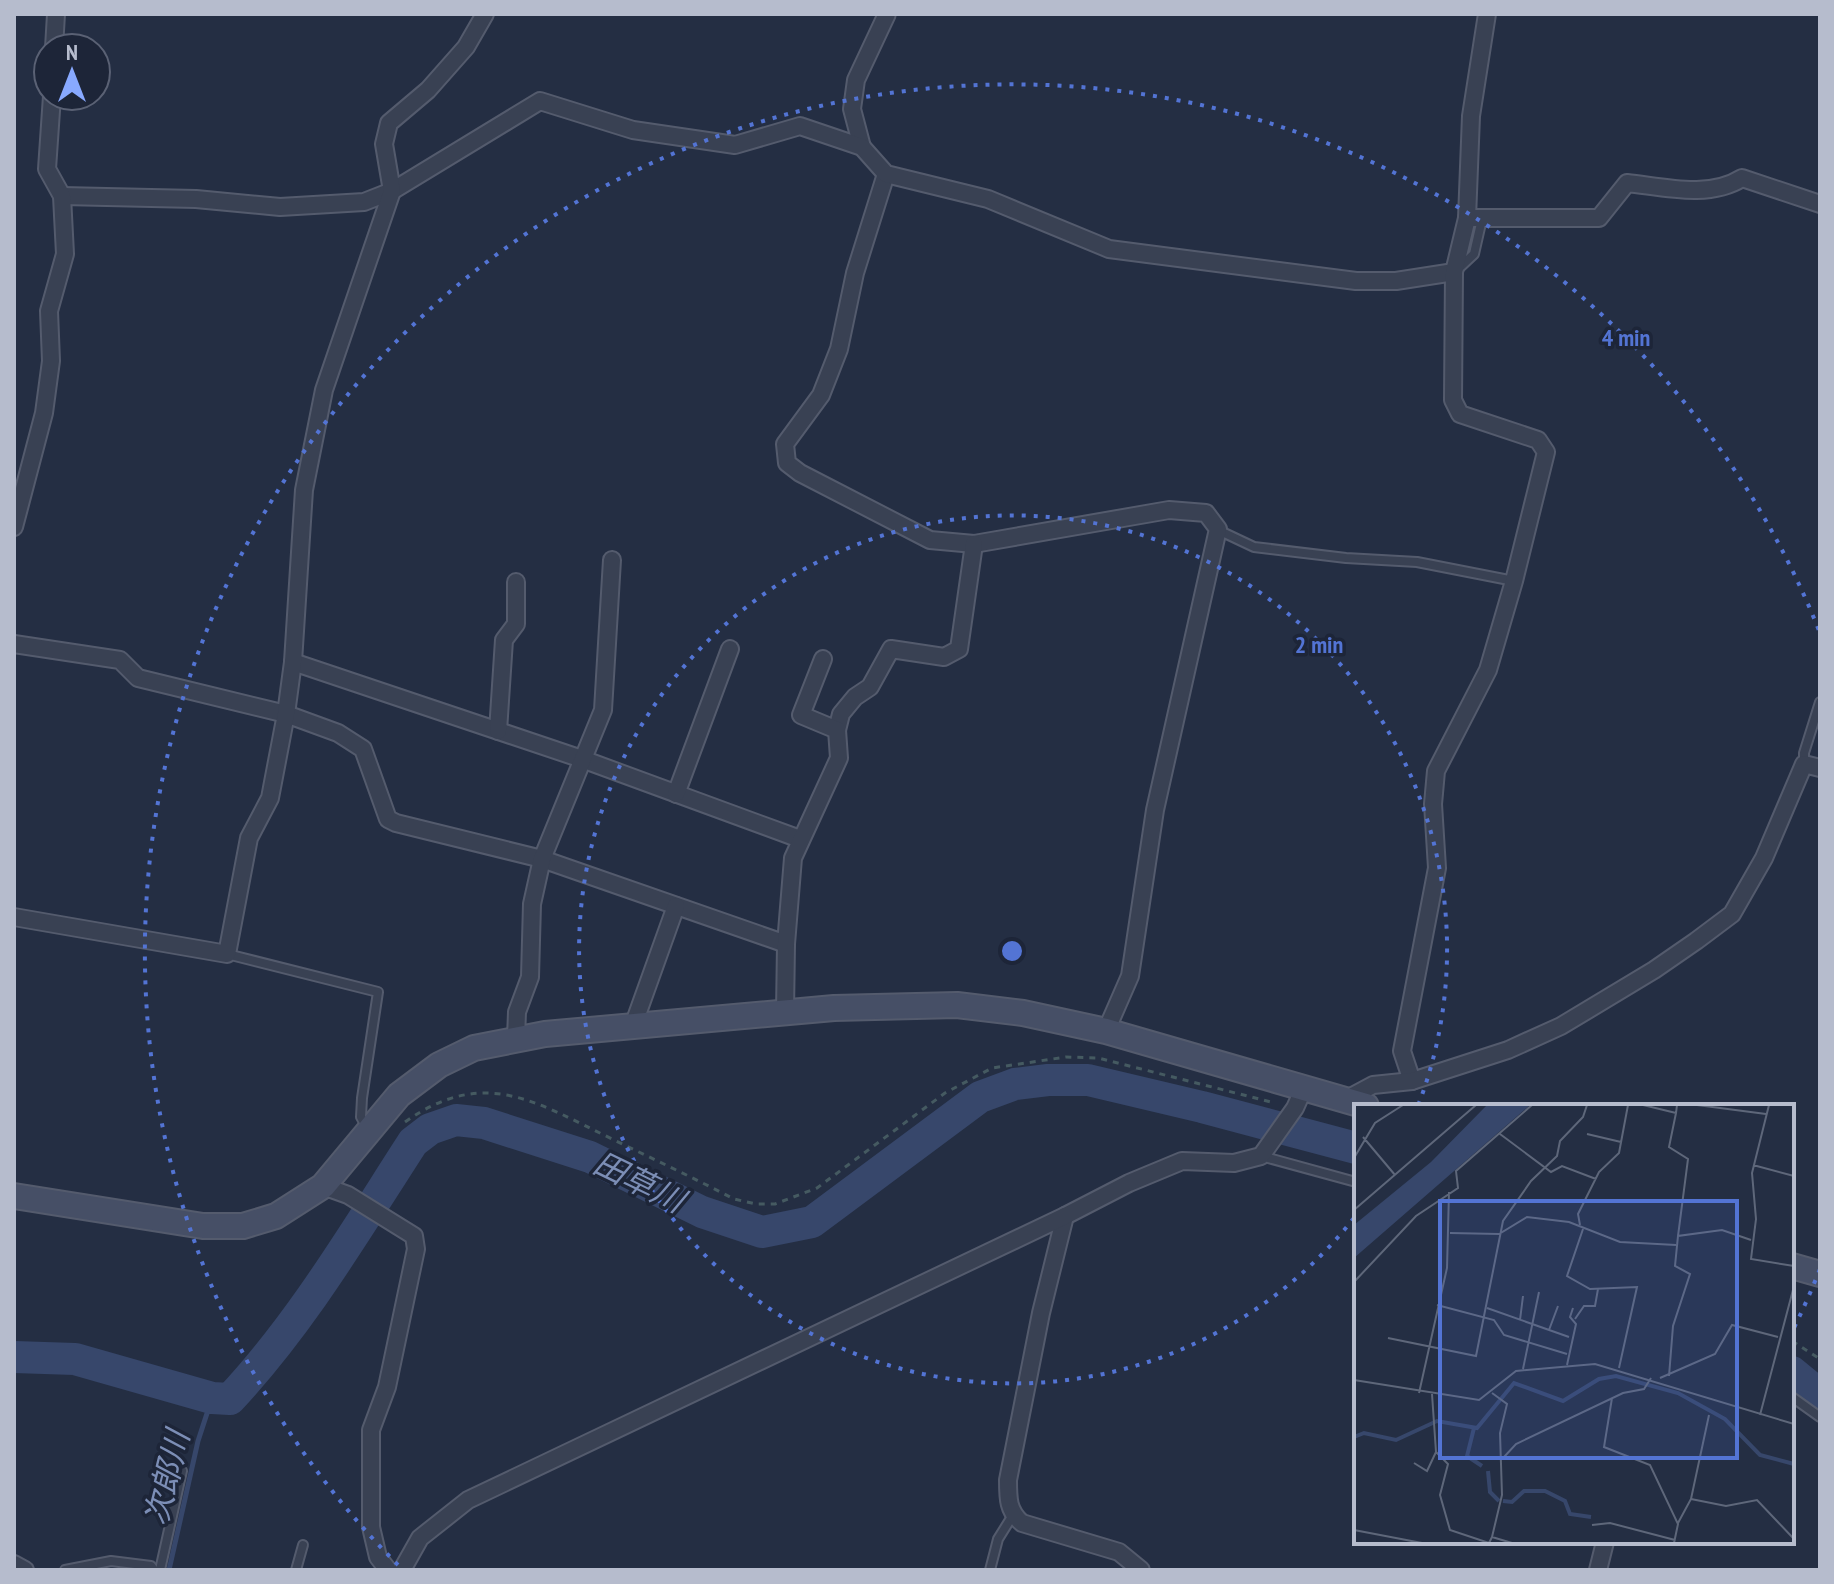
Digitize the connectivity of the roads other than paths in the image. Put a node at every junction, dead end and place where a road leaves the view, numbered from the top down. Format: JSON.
{"nodes":[{"id":1,"x":485,"y":14,"type":"edge"},
{"id":2,"x":887,"y":14,"type":"edge"},
{"id":3,"x":1487,"y":14,"type":"edge"},
{"id":4,"x":51,"y":112,"type":"edge"},
{"id":5,"x":862,"y":147,"type":"junction"},
{"id":6,"x":886,"y":174,"type":"junction"},
{"id":7,"x":392,"y":191,"type":"junction"},
{"id":8,"x":62,"y":196,"type":"junction"},
{"id":9,"x":1820,"y":204,"type":"edge"},
{"id":10,"x":1475,"y":218,"type":"junction"},
{"id":11,"x":1454,"y":272,"type":"junction"},
{"id":12,"x":14,"y":527,"type":"edge"},
{"id":13,"x":1218,"y":529,"type":"junction"},
{"id":14,"x":974,"y":544,"type":"junction"},
{"id":15,"x":612,"y":560,"type":"dead end"},
{"id":16,"x":1514,"y":581,"type":"junction"},
{"id":17,"x":516,"y":582,"type":"dead end"},
{"id":18,"x":14,"y":644,"type":"edge"},
{"id":19,"x":730,"y":649,"type":"dead end"},
{"id":20,"x":823,"y":659,"type":"dead end"},
{"id":21,"x":293,"y":662,"type":"junction"},
{"id":22,"x":1820,"y":702,"type":"edge"},
{"id":23,"x":286,"y":714,"type":"junction"},
{"id":24,"x":837,"y":730,"type":"junction"},
{"id":25,"x":498,"y":731,"type":"junction"},
{"id":26,"x":582,"y":759,"type":"junction"},
{"id":27,"x":1812,"y":766,"type":"edge"},
{"id":28,"x":676,"y":794,"type":"junction"},
{"id":29,"x":800,"y":839,"type":"junction"},
{"id":30,"x":542,"y":859,"type":"junction"},
{"id":31,"x":676,"y":906,"type":"junction"},
{"id":32,"x":14,"y":917,"type":"edge"},
{"id":33,"x":786,"y":944,"type":"junction"},
{"id":34,"x":227,"y":954,"type":"junction"},
{"id":35,"x":785,"y":1012,"type":"junction"},
{"id":36,"x":633,"y":1026,"type":"junction"},
{"id":37,"x":1106,"y":1031,"type":"junction"},
{"id":38,"x":516,"y":1038,"type":"junction"},
{"id":39,"x":1412,"y":1081,"type":"junction"},
{"id":40,"x":1300,"y":1098,"type":"junction"},
{"id":41,"x":1356,"y":1103,"type":"edge"},
{"id":42,"x":369,"y":1132,"type":"junction"},
{"id":43,"x":1261,"y":1156,"type":"junction"},
{"id":44,"x":1354,"y":1181,"type":"edge"},
{"id":45,"x":323,"y":1186,"type":"junction"},
{"id":46,"x":14,"y":1196,"type":"edge"},
{"id":47,"x":1065,"y":1216,"type":"junction"},
{"id":48,"x":1794,"y":1267,"type":"edge"},
{"id":49,"x":1820,"y":1274,"type":"edge"},
{"id":50,"x":1794,"y":1398,"type":"edge"},
{"id":51,"x":1820,"y":1417,"type":"edge"},
{"id":52,"x":182,"y":1471,"type":"dead end"},
{"id":53,"x":1013,"y":1515,"type":"junction"},
{"id":54,"x":1604,"y":1544,"type":"edge"},
{"id":55,"x":303,"y":1545,"type":"dead end"},
{"id":56,"x":14,"y":1564,"type":"edge"},
{"id":57,"x":25,"y":1570,"type":"edge"},
{"id":58,"x":65,"y":1570,"type":"edge"},
{"id":59,"x":157,"y":1570,"type":"edge"},
{"id":60,"x":296,"y":1570,"type":"edge"},
{"id":61,"x":388,"y":1570,"type":"edge"},
{"id":62,"x":402,"y":1570,"type":"edge"},
{"id":63,"x":990,"y":1570,"type":"edge"},
{"id":64,"x":1141,"y":1570,"type":"edge"},
{"id":65,"x":1598,"y":1570,"type":"edge"}],
"edges":[{"from":1,"to":7,"type":"street"},
{"from":2,"to":5,"type":"street"},
{"from":3,"to":10,"type":"street"},
{"from":4,"to":8,"type":"street"},
{"from":5,"to":6,"type":"street"},
{"from":5,"to":7,"type":"street"},
{"from":6,"to":11,"type":"street"},
{"from":6,"to":14,"type":"street"},
{"from":7,"to":8,"type":"street"},
{"from":7,"to":21,"type":"street"},
{"from":8,"to":12,"type":"street"},
{"from":9,"to":10,"type":"street"},
{"from":10,"to":11,"type":"street"},
{"from":11,"to":16,"type":"street"},
{"from":13,"to":14,"type":"street"},
{"from":13,"to":16,"type":"lane"},
{"from":13,"to":37,"type":"street"},
{"from":14,"to":24,"type":"street"},
{"from":15,"to":26,"type":"street"},
{"from":16,"to":39,"type":"street"},
{"from":17,"to":25,"type":"street"},
{"from":18,"to":23,"type":"street"},
{"from":19,"to":28,"type":"street"},
{"from":20,"to":24,"type":"street"},
{"from":21,"to":23,"type":"street"},
{"from":21,"to":25,"type":"street"},
{"from":22,"to":27,"type":"lane"},
{"from":23,"to":30,"type":"street"},
{"from":23,"to":34,"type":"street"},
{"from":24,"to":29,"type":"street"},
{"from":25,"to":26,"type":"street"},
{"from":26,"to":28,"type":"street"},
{"from":26,"to":30,"type":"street"},
{"from":27,"to":39,"type":"street"},
{"from":28,"to":29,"type":"street"},
{"from":29,"to":33,"type":"street"},
{"from":30,"to":31,"type":"street"},
{"from":30,"to":38,"type":"street"},
{"from":31,"to":33,"type":"street"},
{"from":31,"to":36,"type":"street"},
{"from":32,"to":34,"type":"street"},
{"from":33,"to":35,"type":"street"},
{"from":34,"to":42,"type":"lane"},
{"from":35,"to":36,"type":"street"},
{"from":35,"to":37,"type":"street"},
{"from":36,"to":38,"type":"street"},
{"from":37,"to":40,"type":"street"},
{"from":38,"to":42,"type":"street"},
{"from":39,"to":41,"type":"street"},
{"from":40,"to":41,"type":"street"},
{"from":40,"to":43,"type":"street"},
{"from":42,"to":45,"type":"street"},
{"from":43,"to":44,"type":"lane"},
{"from":43,"to":47,"type":"street"},
{"from":45,"to":46,"type":"street"},
{"from":45,"to":61,"type":"street"},
{"from":47,"to":53,"type":"street"},
{"from":47,"to":62,"type":"street"},
{"from":48,"to":49,"type":"street"},
{"from":50,"to":51,"type":"lane"},
{"from":52,"to":59,"type":"lane"},
{"from":53,"to":63,"type":"lane"},
{"from":53,"to":64,"type":"street"},
{"from":54,"to":65,"type":"street"},
{"from":55,"to":60,"type":"lane"},
{"from":56,"to":57,"type":"street"},
{"from":58,"to":59,"type":"lane"}]}
